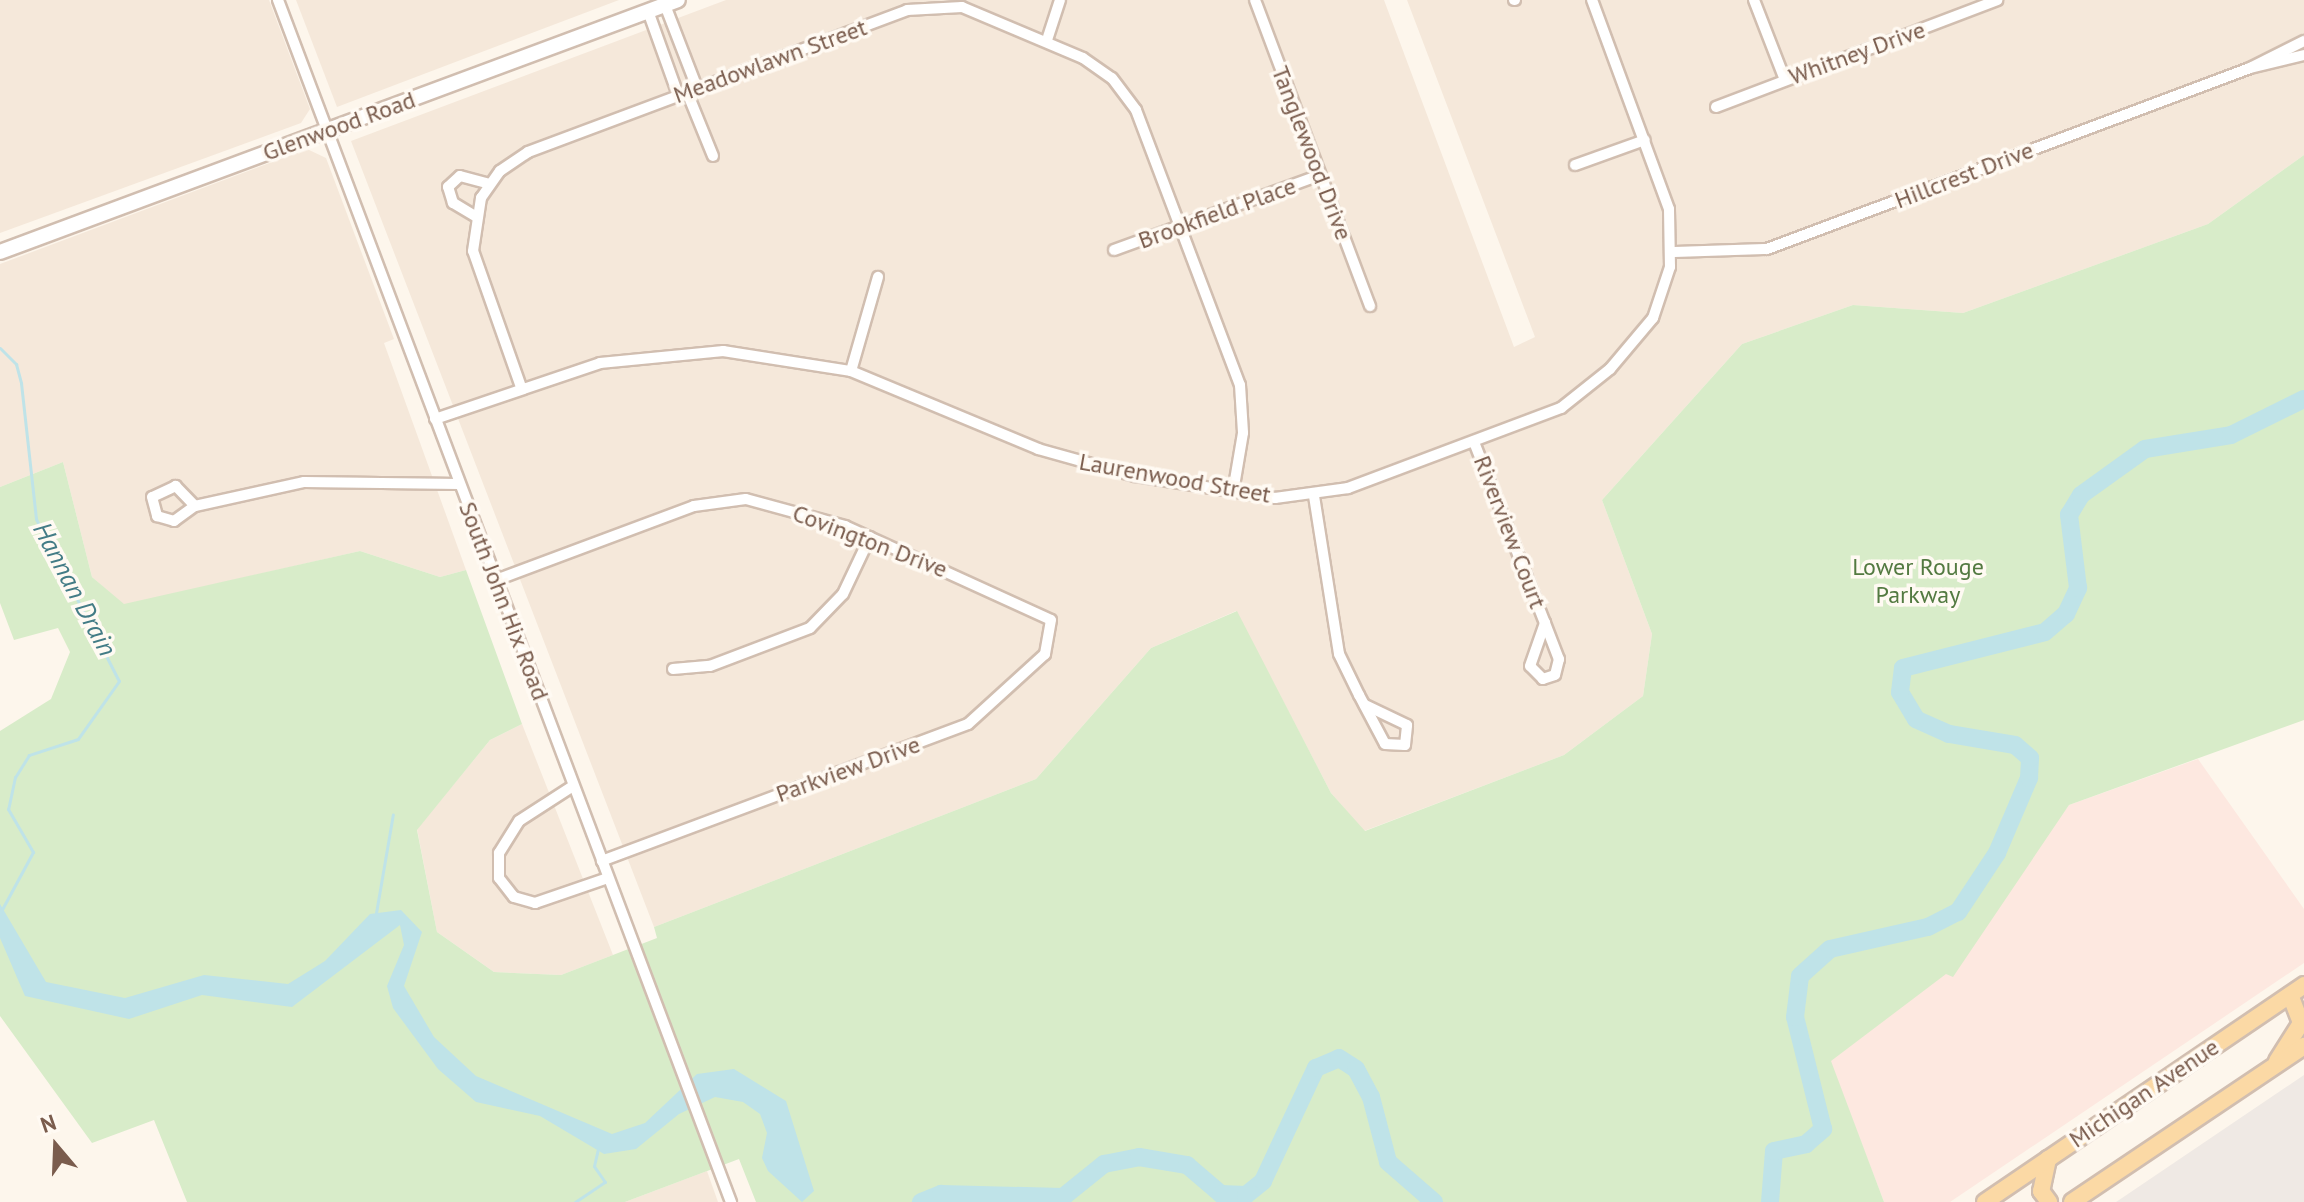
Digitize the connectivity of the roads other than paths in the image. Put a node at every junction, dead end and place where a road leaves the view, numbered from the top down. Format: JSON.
{"nodes":[{"id":1,"x":278,"y":0,"type":"edge"},
{"id":2,"x":1060,"y":0,"type":"edge"},
{"id":3,"x":1255,"y":0,"type":"edge"},
{"id":4,"x":1592,"y":0,"type":"edge"},
{"id":5,"x":1754,"y":0,"type":"edge"},
{"id":6,"x":1997,"y":0,"type":"edge"},
{"id":7,"x":671,"y":2,"type":"edge"},
{"id":8,"x":648,"y":11,"type":"junction"},
{"id":9,"x":1047,"y":40,"type":"junction"},
{"id":10,"x":2304,"y":41,"type":"edge"},
{"id":11,"x":2304,"y":55,"type":"edge"},
{"id":12,"x":2250,"y":68,"type":"junction"},
{"id":13,"x":1785,"y":80,"type":"junction"},
{"id":14,"x":687,"y":92,"type":"junction"},
{"id":15,"x":1716,"y":107,"type":"dead end"},
{"id":16,"x":328,"y":130,"type":"junction"},
{"id":17,"x":1645,"y":140,"type":"junction"},
{"id":18,"x":713,"y":156,"type":"dead end"},
{"id":19,"x":1575,"y":165,"type":"dead end"},
{"id":20,"x":1320,"y":175,"type":"junction"},
{"id":21,"x":489,"y":184,"type":"junction"},
{"id":22,"x":475,"y":216,"type":"junction"},
{"id":23,"x":1182,"y":227,"type":"junction"},
{"id":24,"x":1114,"y":250,"type":"dead end"},
{"id":25,"x":0,"y":252,"type":"edge"},
{"id":26,"x":1672,"y":252,"type":"junction"},
{"id":27,"x":878,"y":277,"type":"dead end"},
{"id":28,"x":1370,"y":306,"type":"dead end"},
{"id":29,"x":851,"y":371,"type":"junction"},
{"id":30,"x":521,"y":387,"type":"junction"},
{"id":31,"x":435,"y":419,"type":"junction"},
{"id":32,"x":1474,"y":442,"type":"junction"},
{"id":33,"x":459,"y":484,"type":"junction"},
{"id":34,"x":1233,"y":492,"type":"junction"},
{"id":35,"x":1314,"y":496,"type":"junction"},
{"id":36,"x":195,"y":506,"type":"dead end"},
{"id":37,"x":870,"y":537,"type":"junction"},
{"id":38,"x":496,"y":580,"type":"junction"},
{"id":39,"x":1545,"y":623,"type":"junction"},
{"id":40,"x":1053,"y":625,"type":"joint"},
{"id":41,"x":673,"y":669,"type":"dead end"},
{"id":42,"x":1365,"y":705,"type":"junction"},
{"id":43,"x":573,"y":786,"type":"junction"},
{"id":44,"x":602,"y":861,"type":"junction"},
{"id":45,"x":608,"y":878,"type":"junction"},
{"id":46,"x":2297,"y":990,"type":"edge"},
{"id":47,"x":2304,"y":1046,"type":"edge"},
{"id":48,"x":2274,"y":1066,"type":"junction"},
{"id":49,"x":2048,"y":1159,"type":"junction"},
{"id":50,"x":731,"y":1202,"type":"edge"},
{"id":51,"x":1985,"y":1202,"type":"edge"},
{"id":52,"x":2049,"y":1202,"type":"edge"},
{"id":53,"x":2072,"y":1202,"type":"edge"}],
"edges":[{"from":1,"to":16,"type":"street","name":"South John Hix Road"},
{"from":2,"to":9,"type":"street"},
{"from":3,"to":20,"type":"street","name":"Tanglewood Drive"},
{"from":4,"to":17,"type":"street","name":"Laurenwood Street"},
{"from":5,"to":13,"type":"street"},
{"from":6,"to":13,"type":"street","name":"Whitney Drive"},
{"from":7,"to":8,"type":"street","name":"Glenwood Road"},
{"from":7,"to":14,"type":"street"},
{"from":8,"to":14,"type":"street"},
{"from":8,"to":16,"type":"street","name":"Glenwood Road"},
{"from":9,"to":14,"type":"street","name":"Meadowlawn Street"},
{"from":9,"to":23,"type":"street","name":"Meadowlawn Street"},
{"from":10,"to":12,"type":"street","name":"Hillcrest Drive"},
{"from":11,"to":12,"type":"street","name":"Hillcrest Drive"},
{"from":12,"to":26,"type":"street","name":"Hillcrest Drive"},
{"from":13,"to":15,"type":"street","name":"Whitney Drive"},
{"from":14,"to":18,"type":"street"},
{"from":14,"to":21,"type":"street","name":"Meadowlawn Street"},
{"from":16,"to":25,"type":"street","name":"Glenwood Road"},
{"from":16,"to":31,"type":"street","name":"South John Hix Road"},
{"from":17,"to":19,"type":"street"},
{"from":17,"to":26,"type":"street","name":"Laurenwood Street"},
{"from":20,"to":23,"type":"street","name":"Brookfield Place"},
{"from":20,"to":28,"type":"street","name":"Tanglewood Drive"},
{"from":21,"to":22,"type":"street","name":"Meadowlawn Street"},
{"from":21,"to":22,"type":"street"},
{"from":22,"to":30,"type":"street","name":"Meadowlawn Street"},
{"from":23,"to":24,"type":"street","name":"Brookfield Place"},
{"from":23,"to":34,"type":"street","name":"Meadowlawn Street"},
{"from":26,"to":32,"type":"street","name":"Laurenwood Street"},
{"from":27,"to":29,"type":"street"},
{"from":29,"to":30,"type":"street","name":"Laurenwood Street"},
{"from":29,"to":34,"type":"street","name":"Laurenwood Street"},
{"from":30,"to":31,"type":"street","name":"Laurenwood Street"},
{"from":31,"to":33,"type":"street","name":"South John Hix Road"},
{"from":32,"to":35,"type":"street","name":"Laurenwood Street"},
{"from":32,"to":39,"type":"street","name":"Riverview Court"},
{"from":33,"to":36,"type":"street"},
{"from":33,"to":38,"type":"street","name":"South John Hix Road"},
{"from":34,"to":35,"type":"street","name":"Laurenwood Street"},
{"from":35,"to":42,"type":"street"},
{"from":37,"to":38,"type":"street","name":"Covington Drive"},
{"from":37,"to":40,"type":"street","name":"Covington Drive"},
{"from":37,"to":41,"type":"street"},
{"from":38,"to":43,"type":"street","name":"South John Hix Road"},
{"from":39,"to":39,"type":"street","name":"Riverview Court"},
{"from":40,"to":44,"type":"street","name":"Parkview Drive"},
{"from":42,"to":42,"type":"street"},
{"from":43,"to":44,"type":"street","name":"South John Hix Road"},
{"from":43,"to":45,"type":"street"},
{"from":44,"to":45,"type":"street","name":"South John Hix Road"},
{"from":45,"to":50,"type":"street","name":"South John Hix Road"},
{"from":46,"to":48,"type":"main road"},
{"from":46,"to":49,"type":"main road","name":"Michigan Avenue"},
{"from":47,"to":48,"type":"main road","name":"Michigan Avenue"},
{"from":48,"to":53,"type":"main road","name":"Michigan Avenue"},
{"from":49,"to":51,"type":"main road","name":"Michigan Avenue"},
{"from":49,"to":52,"type":"main road"}]}
